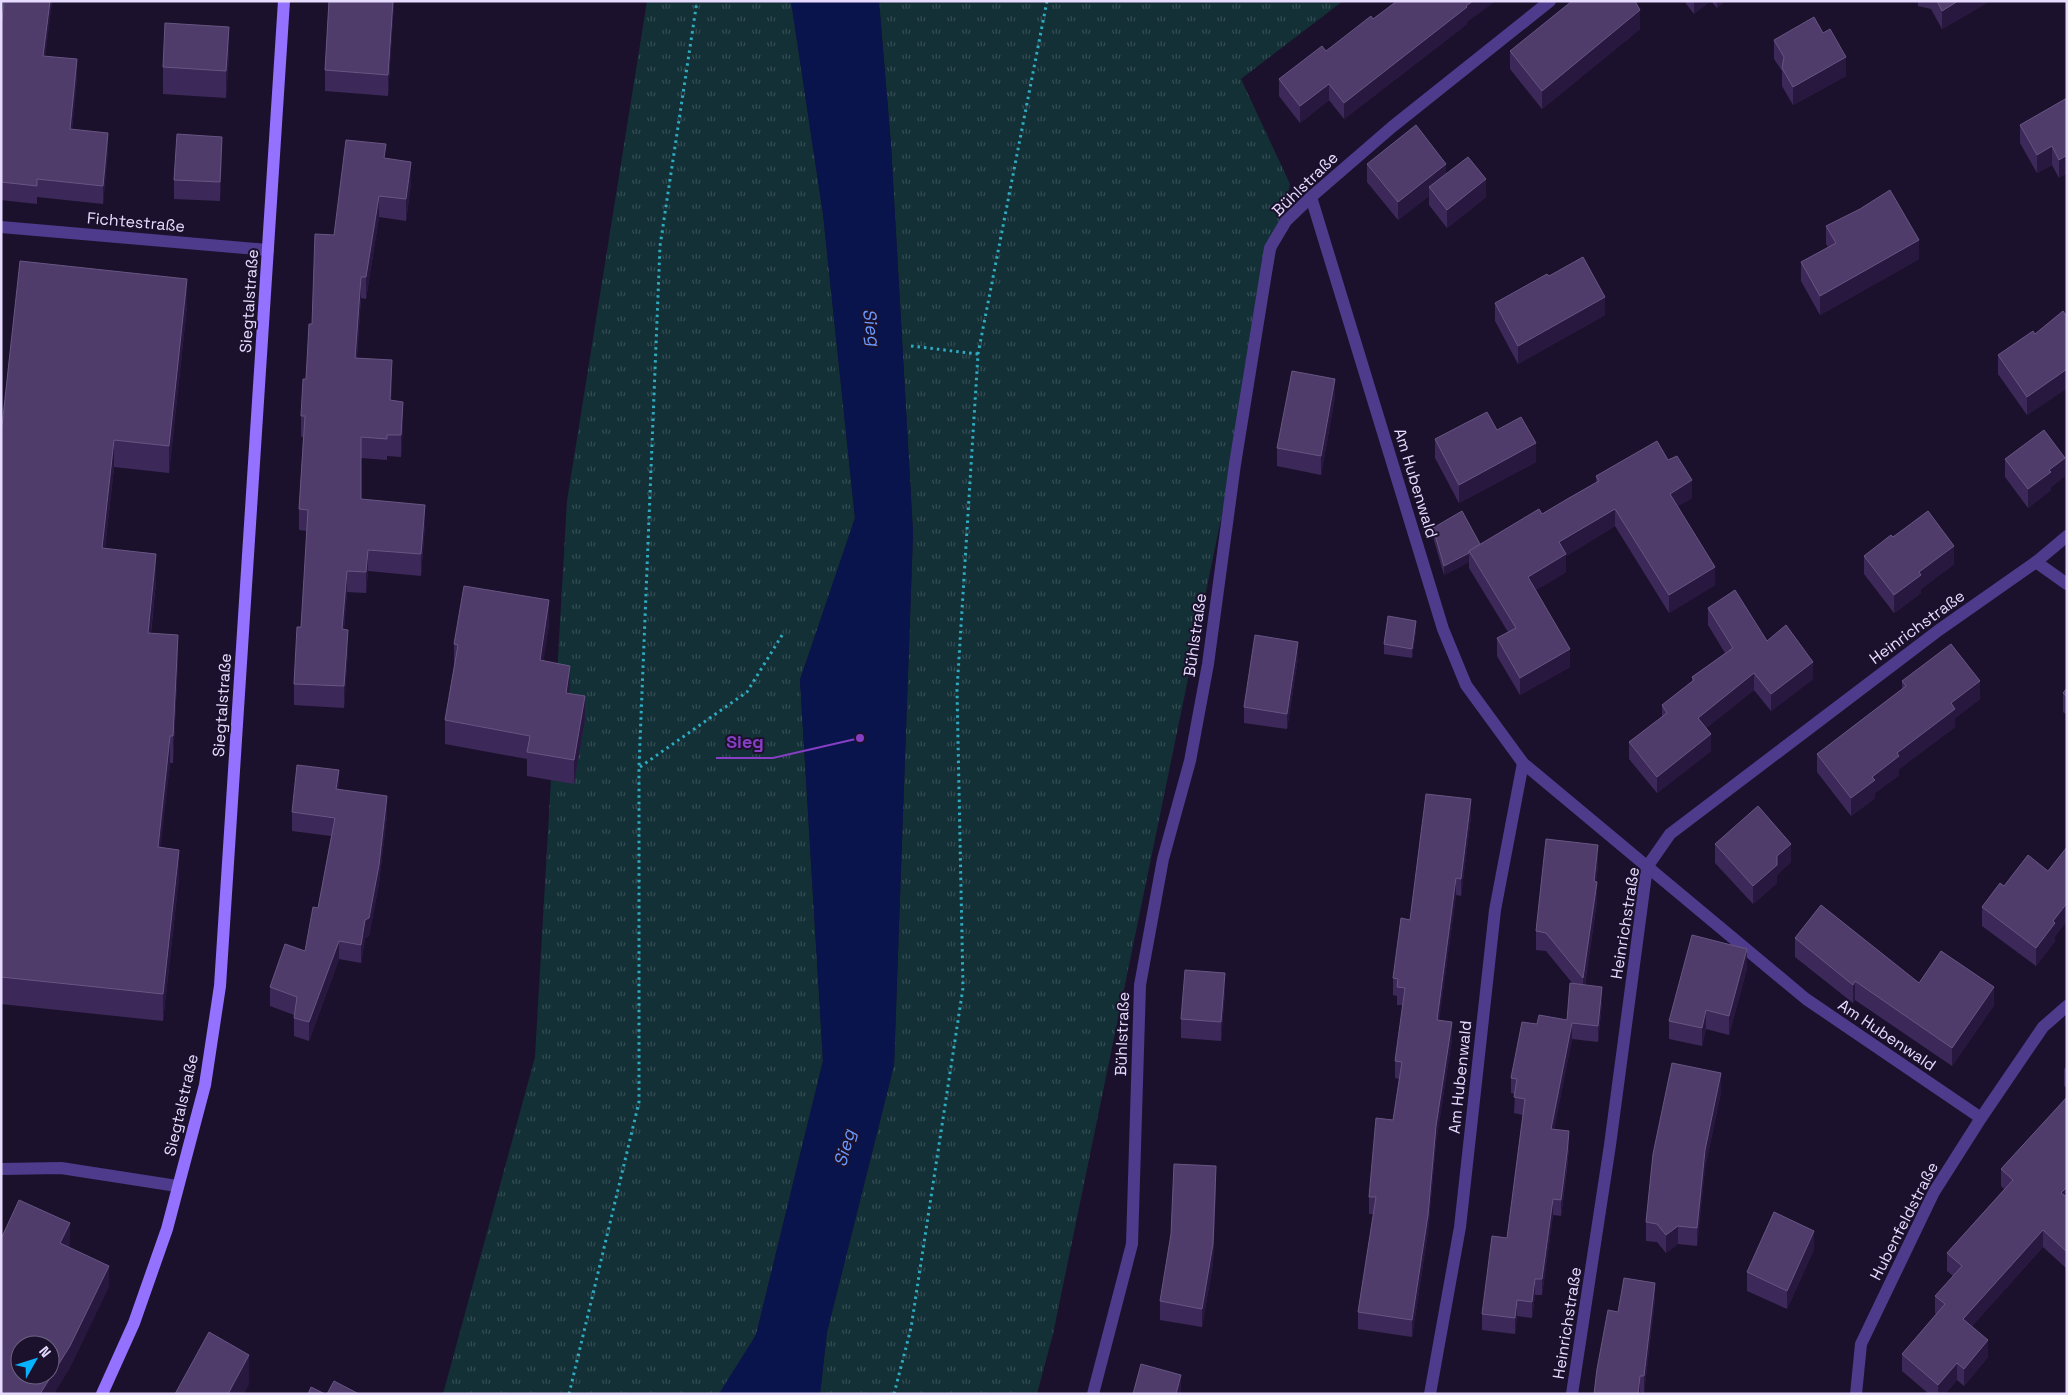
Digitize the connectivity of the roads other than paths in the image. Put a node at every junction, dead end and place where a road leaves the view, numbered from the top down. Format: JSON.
{"nodes":[{"id":1,"x":284,"y":1,"type":"edge"},
{"id":2,"x":1550,"y":1,"type":"edge"},
{"id":3,"x":1311,"y":196,"type":"junction"},
{"id":4,"x":1,"y":227,"type":"edge"},
{"id":5,"x":268,"y":250,"type":"junction"},
{"id":6,"x":2067,"y":536,"type":"edge"},
{"id":7,"x":2036,"y":562,"type":"junction"},
{"id":8,"x":2067,"y":584,"type":"edge"},
{"id":9,"x":1523,"y":763,"type":"junction"},
{"id":10,"x":1647,"y":867,"type":"junction"},
{"id":11,"x":2067,"y":1006,"type":"edge"},
{"id":12,"x":1981,"y":1118,"type":"junction"},
{"id":13,"x":1,"y":1169,"type":"edge"},
{"id":14,"x":178,"y":1186,"type":"junction"},
{"id":15,"x":102,"y":1394,"type":"edge"},
{"id":16,"x":1093,"y":1394,"type":"edge"},
{"id":17,"x":1430,"y":1394,"type":"edge"},
{"id":18,"x":1572,"y":1394,"type":"edge"},
{"id":19,"x":1856,"y":1394,"type":"edge"}],
"edges":[{"from":1,"to":5,"type":"main road","name":"Siegtalstraße"},
{"from":2,"to":3,"type":"street","name":"Bühlstraße"},
{"from":3,"to":9,"type":"street","name":"Am Hubenwald"},
{"from":3,"to":16,"type":"street","name":"Bühlstraße"},
{"from":4,"to":5,"type":"street","name":"Fichtestraße"},
{"from":5,"to":14,"type":"main road","name":"Siegtalstraße"},
{"from":6,"to":7,"type":"street","name":"Heinrichstraße"},
{"from":7,"to":8,"type":"street"},
{"from":7,"to":10,"type":"street","name":"Heinrichstraße"},
{"from":9,"to":10,"type":"street","name":"Am Hubenwald"},
{"from":9,"to":17,"type":"street","name":"Am Hubenwald"},
{"from":10,"to":12,"type":"street","name":"Am Hubenwald"},
{"from":10,"to":18,"type":"street","name":"Heinrichstraße"},
{"from":11,"to":12,"type":"street","name":"Hubenfeldstraße"},
{"from":12,"to":19,"type":"street","name":"Hubenfeldstraße"},
{"from":13,"to":14,"type":"street"},
{"from":14,"to":15,"type":"main road","name":"Siegtalstraße"}]}
